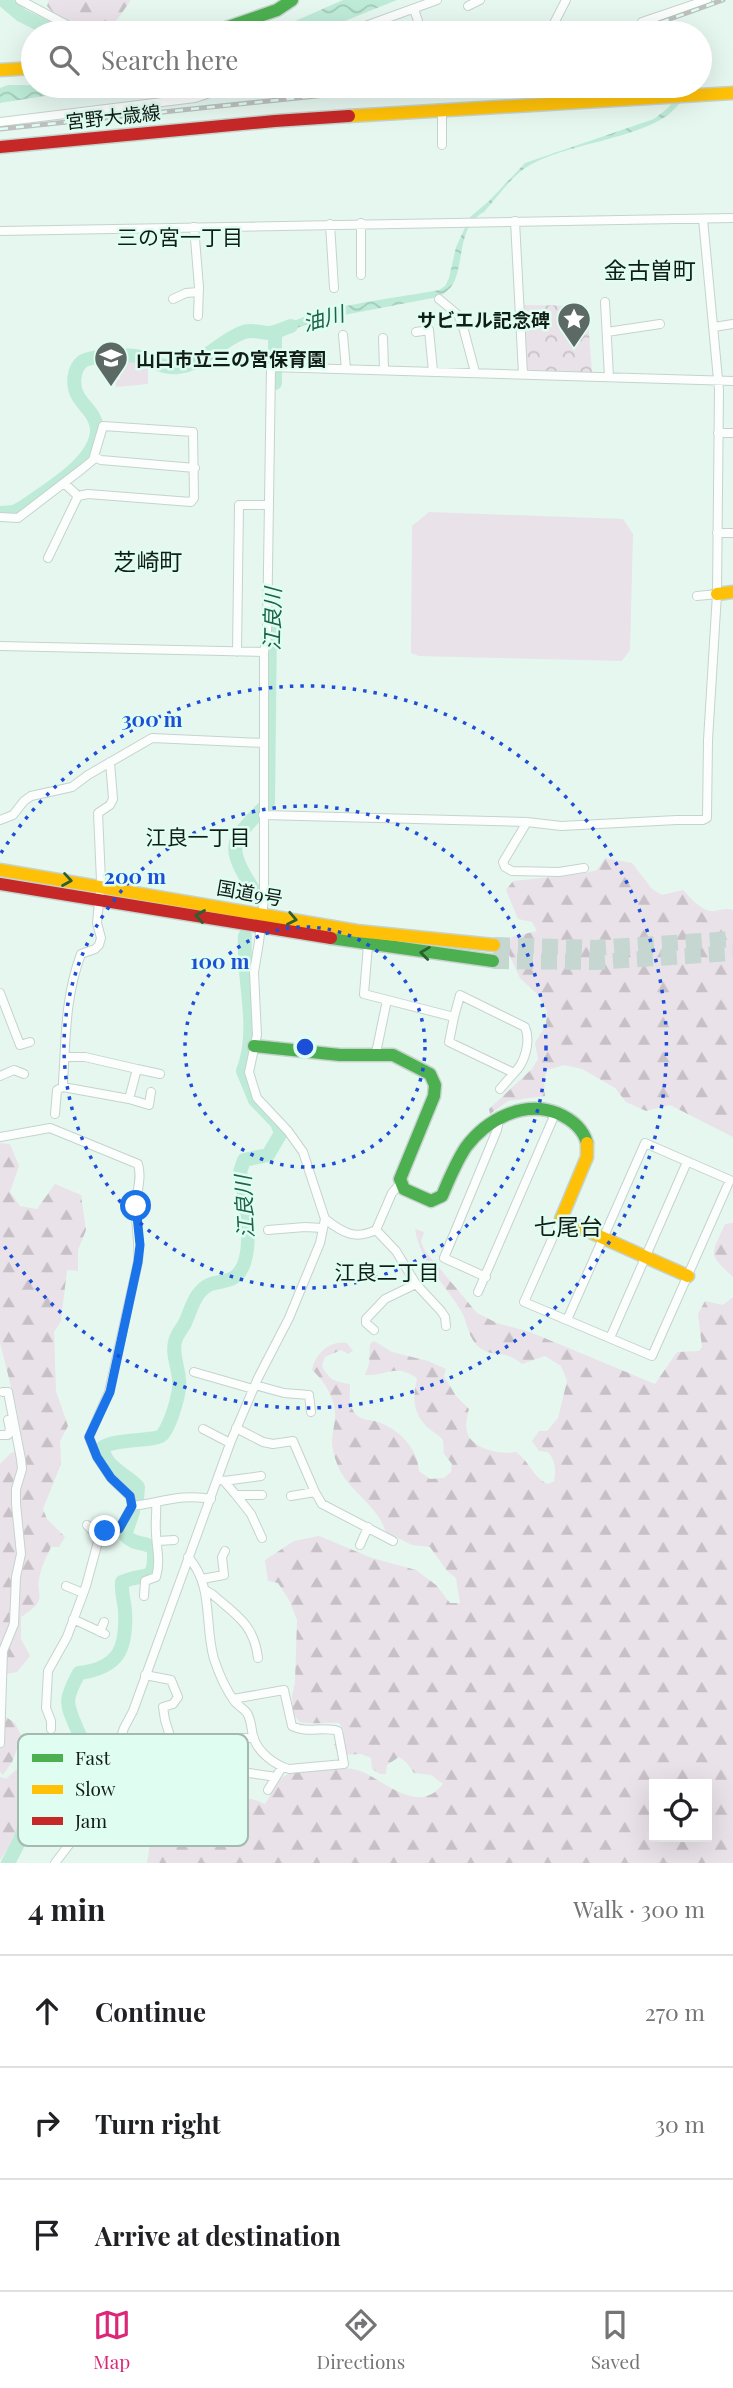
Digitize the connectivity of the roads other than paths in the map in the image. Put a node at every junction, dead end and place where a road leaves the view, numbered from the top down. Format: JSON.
{"nodes":[{"id":1,"x":20,"y":0,"type":"edge"},
{"id":2,"x":437,"y":0,"type":"edge"},
{"id":3,"x":566,"y":0,"type":"edge"},
{"id":4,"x":707,"y":0,"type":"edge"},
{"id":5,"x":478,"y":1,"type":"edge"},
{"id":6,"x":285,"y":2,"type":"edge"},
{"id":7,"x":468,"y":6,"type":"dead end"},
{"id":8,"x":414,"y":9,"type":"junction"},
{"id":9,"x":57,"y":21,"type":"edge"},
{"id":10,"x":245,"y":21,"type":"edge"},
{"id":11,"x":380,"y":21,"type":"edge"},
{"id":12,"x":418,"y":21,"type":"edge"},
{"id":13,"x":555,"y":21,"type":"edge"},
{"id":14,"x":645,"y":21,"type":"edge"},
{"id":15,"x":21,"y":69,"type":"edge"},
{"id":16,"x":0,"y":70,"type":"edge"},
{"id":17,"x":733,"y":93,"type":"edge"},
{"id":18,"x":712,"y":95,"type":"edge"},
{"id":19,"x":195,"y":98,"type":"edge"},
{"id":20,"x":673,"y":98,"type":"edge"},
{"id":21,"x":442,"y":111,"type":"junction"},
{"id":22,"x":0,"y":122,"type":"edge"},
{"id":23,"x":442,"y":145,"type":"dead end"},
{"id":24,"x":0,"y":146,"type":"edge"},
{"id":25,"x":733,"y":218,"type":"edge"},
{"id":26,"x":703,"y":219,"type":"junction"},
{"id":27,"x":516,"y":221,"type":"junction"},
{"id":28,"x":361,"y":223,"type":"junction"},
{"id":29,"x":330,"y":224,"type":"junction"},
{"id":30,"x":194,"y":227,"type":"junction"},
{"id":31,"x":0,"y":230,"type":"edge"},
{"id":32,"x":361,"y":275,"type":"dead end"},
{"id":33,"x":334,"y":288,"type":"dead end"},
{"id":34,"x":198,"y":292,"type":"junction"},
{"id":35,"x":173,"y":299,"type":"dead end"},
{"id":36,"x":439,"y":299,"type":"dead end"},
{"id":37,"x":605,"y":302,"type":"dead end"},
{"id":38,"x":198,"y":316,"type":"dead end"},
{"id":39,"x":660,"y":324,"type":"dead end"},
{"id":40,"x":733,"y":324,"type":"edge"},
{"id":41,"x":714,"y":327,"type":"junction"},
{"id":42,"x":416,"y":332,"type":"dead end"},
{"id":43,"x":607,"y":332,"type":"junction"},
{"id":44,"x":343,"y":335,"type":"dead end"},
{"id":45,"x":383,"y":338,"type":"dead end"},
{"id":46,"x":346,"y":369,"type":"junction"},
{"id":47,"x":384,"y":369,"type":"junction"},
{"id":48,"x":433,"y":371,"type":"junction"},
{"id":49,"x":475,"y":372,"type":"junction"},
{"id":50,"x":523,"y":373,"type":"junction"},
{"id":51,"x":609,"y":377,"type":"junction"},
{"id":52,"x":717,"y":380,"type":"junction"},
{"id":53,"x":733,"y":381,"type":"edge"},
{"id":54,"x":718,"y":433,"type":"junction"},
{"id":55,"x":733,"y":433,"type":"edge"},
{"id":56,"x":94,"y":457,"type":"junction"},
{"id":57,"x":195,"y":468,"type":"junction"},
{"id":58,"x":64,"y":483,"type":"junction"},
{"id":59,"x":78,"y":496,"type":"junction"},
{"id":60,"x":269,"y":505,"type":"junction"},
{"id":61,"x":0,"y":517,"type":"edge"},
{"id":62,"x":717,"y":533,"type":"junction"},
{"id":63,"x":733,"y":533,"type":"edge"},
{"id":64,"x":48,"y":558,"type":"dead end"},
{"id":65,"x":733,"y":592,"type":"edge"},
{"id":66,"x":717,"y":594,"type":"junction"},
{"id":67,"x":697,"y":596,"type":"dead end"},
{"id":68,"x":0,"y":646,"type":"edge"},
{"id":69,"x":237,"y":652,"type":"junction"},
{"id":70,"x":264,"y":652,"type":"junction"},
{"id":71,"x":264,"y":743,"type":"junction"},
{"id":72,"x":110,"y":762,"type":"junction"},
{"id":73,"x":262,"y":815,"type":"junction"},
{"id":74,"x":0,"y":820,"type":"edge"},
{"id":75,"x":527,"y":822,"type":"junction"},
{"id":76,"x":584,"y":868,"type":"dead end"},
{"id":77,"x":0,"y":870,"type":"edge"},
{"id":78,"x":0,"y":884,"type":"edge"},
{"id":79,"x":99,"y":892,"type":"junction"},
{"id":80,"x":261,"y":920,"type":"junction"},
{"id":81,"x":368,"y":945,"type":"junction"},
{"id":82,"x":494,"y":945,"type":"tunnel mouth"},
{"id":83,"x":492,"y":961,"type":"tunnel mouth"},
{"id":84,"x":0,"y":993,"type":"edge"},
{"id":85,"x":387,"y":1000,"type":"junction"},
{"id":86,"x":454,"y":1017,"type":"junction"},
{"id":87,"x":30,"y":1042,"type":"dead end"},
{"id":88,"x":254,"y":1046,"type":"junction"},
{"id":89,"x":376,"y":1054,"type":"junction"},
{"id":90,"x":65,"y":1057,"type":"junction"},
{"id":91,"x":137,"y":1069,"type":"junction"},
{"id":92,"x":514,"y":1073,"type":"junction"},
{"id":93,"x":24,"y":1074,"type":"dead end"},
{"id":94,"x":160,"y":1074,"type":"dead end"},
{"id":95,"x":0,"y":1076,"type":"edge"},
{"id":96,"x":63,"y":1087,"type":"junction"},
{"id":97,"x":500,"y":1089,"type":"dead end"},
{"id":98,"x":152,"y":1092,"type":"dead end"},
{"id":99,"x":130,"y":1099,"type":"junction"},
{"id":100,"x":55,"y":1114,"type":"dead end"},
{"id":101,"x":555,"y":1114,"type":"junction"},
{"id":102,"x":499,"y":1120,"type":"junction"},
{"id":103,"x":0,"y":1137,"type":"edge"},
{"id":104,"x":687,"y":1161,"type":"junction"},
{"id":105,"x":400,"y":1184,"type":"junction"},
{"id":106,"x":561,"y":1219,"type":"junction"},
{"id":107,"x":324,"y":1224,"type":"junction"},
{"id":108,"x":268,"y":1230,"type":"dead end"},
{"id":109,"x":376,"y":1230,"type":"junction"},
{"id":110,"x":603,"y":1239,"type":"junction"},
{"id":111,"x":646,"y":1258,"type":"junction"},
{"id":112,"x":688,"y":1276,"type":"junction"},
{"id":113,"x":486,"y":1277,"type":"junction"},
{"id":114,"x":416,"y":1284,"type":"junction"},
{"id":115,"x":478,"y":1292,"type":"dead end"},
{"id":116,"x":567,"y":1320,"type":"junction"},
{"id":117,"x":446,"y":1326,"type":"dead end"},
{"id":118,"x":374,"y":1329,"type":"dead end"},
{"id":119,"x":610,"y":1338,"type":"junction"},
{"id":120,"x":194,"y":1373,"type":"dead end"},
{"id":121,"x":254,"y":1387,"type":"junction"},
{"id":122,"x":1,"y":1392,"type":"edge"},
{"id":123,"x":311,"y":1412,"type":"dead end"},
{"id":124,"x":236,"y":1428,"type":"junction"},
{"id":125,"x":203,"y":1429,"type":"dead end"},
{"id":126,"x":0,"y":1435,"type":"edge"},
{"id":127,"x":230,"y":1443,"type":"junction"},
{"id":128,"x":261,"y":1476,"type":"dead end"},
{"id":129,"x":221,"y":1480,"type":"junction"},
{"id":130,"x":315,"y":1492,"type":"junction"},
{"id":131,"x":236,"y":1495,"type":"junction"},
{"id":132,"x":262,"y":1495,"type":"dead end"},
{"id":133,"x":290,"y":1496,"type":"dead end"},
{"id":134,"x":211,"y":1499,"type":"junction"},
{"id":135,"x":156,"y":1502,"type":"junction"},
{"id":136,"x":132,"y":1506,"type":"junction"},
{"id":137,"x":87,"y":1525,"type":"dead end"},
{"id":138,"x":368,"y":1527,"type":"junction"},
{"id":139,"x":99,"y":1538,"type":"junction"},
{"id":140,"x":262,"y":1538,"type":"dead end"},
{"id":141,"x":174,"y":1539,"type":"dead end"},
{"id":142,"x":158,"y":1541,"type":"junction"},
{"id":143,"x":393,"y":1541,"type":"dead end"},
{"id":144,"x":360,"y":1545,"type":"dead end"},
{"id":145,"x":225,"y":1551,"type":"dead end"},
{"id":146,"x":188,"y":1557,"type":"junction"},
{"id":147,"x":202,"y":1579,"type":"junction"},
{"id":148,"x":66,"y":1586,"type":"dead end"},
{"id":149,"x":205,"y":1590,"type":"junction"},
{"id":150,"x":83,"y":1593,"type":"junction"},
{"id":151,"x":144,"y":1596,"type":"dead end"},
{"id":152,"x":73,"y":1619,"type":"junction"},
{"id":153,"x":104,"y":1622,"type":"dead end"},
{"id":154,"x":258,"y":1658,"type":"dead end"},
{"id":155,"x":145,"y":1675,"type":"junction"},
{"id":156,"x":233,"y":1699,"type":"junction"},
{"id":157,"x":51,"y":1729,"type":"dead end"},
{"id":158,"x":124,"y":1734,"type":"edge"},
{"id":159,"x":169,"y":1734,"type":"edge"},
{"id":160,"x":248,"y":1738,"type":"edge"},
{"id":161,"x":254,"y":1738,"type":"junction"},
{"id":162,"x":0,"y":1743,"type":"edge"},
{"id":163,"x":282,"y":1767,"type":"junction"},
{"id":164,"x":248,"y":1773,"type":"edge"},
{"id":165,"x":275,"y":1777,"type":"junction"},
{"id":166,"x":268,"y":1790,"type":"dead end"},
{"id":167,"x":68,"y":1846,"type":"edge"},
{"id":168,"x":55,"y":1863,"type":"edge"}],
"edges":[{"from":1,"to":9,"type":"street"},
{"from":2,"to":8,"type":"street"},
{"from":3,"to":13,"type":"street"},
{"from":4,"to":14,"type":"street"},
{"from":5,"to":7,"type":"street"},
{"from":6,"to":10,"type":"main road"},
{"from":8,"to":11,"type":"street"},
{"from":8,"to":12,"type":"street"},
{"from":15,"to":16,"type":"main road"},
{"from":17,"to":18,"type":"main road","name":"宮野大歳線"},
{"from":19,"to":22,"type":"street"},
{"from":20,"to":21,"type":"main road","name":"宮野大歳線"},
{"from":21,"to":23,"type":"street"},
{"from":21,"to":24,"type":"main road","name":"宮野大歳線"},
{"from":25,"to":26,"type":"street"},
{"from":26,"to":27,"type":"street"},
{"from":26,"to":41,"type":"street"},
{"from":27,"to":28,"type":"street"},
{"from":27,"to":50,"type":"street"},
{"from":28,"to":29,"type":"street"},
{"from":28,"to":32,"type":"street"},
{"from":29,"to":30,"type":"street"},
{"from":29,"to":33,"type":"street"},
{"from":30,"to":31,"type":"street"},
{"from":30,"to":34,"type":"street"},
{"from":34,"to":35,"type":"street"},
{"from":34,"to":38,"type":"street"},
{"from":36,"to":49,"type":"street"},
{"from":37,"to":43,"type":"street"},
{"from":39,"to":43,"type":"street"},
{"from":40,"to":41,"type":"street"},
{"from":41,"to":52,"type":"street"},
{"from":42,"to":48,"type":"street"},
{"from":43,"to":51,"type":"street"},
{"from":44,"to":46,"type":"street"},
{"from":45,"to":47,"type":"street"},
{"from":46,"to":47,"type":"street"},
{"from":46,"to":60,"type":"street"},
{"from":47,"to":48,"type":"street"},
{"from":48,"to":49,"type":"street"},
{"from":49,"to":50,"type":"street"},
{"from":50,"to":51,"type":"street"},
{"from":51,"to":52,"type":"street"},
{"from":52,"to":53,"type":"street"},
{"from":52,"to":54,"type":"street"},
{"from":54,"to":55,"type":"street"},
{"from":54,"to":62,"type":"street"},
{"from":56,"to":57,"type":"street"},
{"from":56,"to":57,"type":"street"},
{"from":56,"to":58,"type":"street"},
{"from":57,"to":59,"type":"street"},
{"from":58,"to":59,"type":"street"},
{"from":58,"to":61,"type":"street"},
{"from":59,"to":64,"type":"street"},
{"from":60,"to":69,"type":"street"},
{"from":60,"to":70,"type":"street"},
{"from":62,"to":63,"type":"street"},
{"from":62,"to":66,"type":"street"},
{"from":65,"to":66,"type":"main road"},
{"from":66,"to":67,"type":"street"},
{"from":66,"to":75,"type":"street"},
{"from":68,"to":69,"type":"street"},
{"from":69,"to":70,"type":"street"},
{"from":70,"to":71,"type":"street"},
{"from":71,"to":72,"type":"street"},
{"from":71,"to":73,"type":"street"},
{"from":72,"to":74,"type":"street"},
{"from":72,"to":79,"type":"street"},
{"from":73,"to":75,"type":"street"},
{"from":73,"to":80,"type":"street"},
{"from":75,"to":76,"type":"street"},
{"from":77,"to":79,"type":"main road","name":"国道9号","one_way":true},
{"from":78,"to":79,"type":"main road","name":"国道9号"},
{"from":79,"to":80,"type":"main road","name":"国道9号"},
{"from":79,"to":90,"type":"street"},
{"from":80,"to":81,"type":"main road","name":"国道9号"},
{"from":80,"to":82,"type":"main road","name":"国道9号","one_way":true},
{"from":80,"to":88,"type":"street"},
{"from":83,"to":81,"type":"main road","name":"国道9号","one_way":true},
{"from":81,"to":85,"type":"street"},
{"from":84,"to":87,"type":"street"},
{"from":85,"to":86,"type":"street"},
{"from":85,"to":89,"type":"street"},
{"from":86,"to":92,"type":"street"},
{"from":86,"to":92,"type":"street"},
{"from":88,"to":89,"type":"main road"},
{"from":88,"to":107,"type":"street"},
{"from":89,"to":105,"type":"main road"},
{"from":90,"to":91,"type":"street"},
{"from":90,"to":96,"type":"street"},
{"from":91,"to":94,"type":"street"},
{"from":91,"to":99,"type":"street"},
{"from":92,"to":97,"type":"street"},
{"from":93,"to":95,"type":"street"},
{"from":96,"to":99,"type":"street"},
{"from":96,"to":100,"type":"street"},
{"from":98,"to":99,"type":"street"},
{"from":101,"to":102,"type":"main road"},
{"from":101,"to":106,"type":"main road"},
{"from":101,"to":113,"type":"street"},
{"from":102,"to":105,"type":"main road"},
{"from":102,"to":113,"type":"street"},
{"from":103,"to":136,"type":"street"},
{"from":104,"to":110,"type":"street"},
{"from":104,"to":111,"type":"street"},
{"from":104,"to":112,"type":"street"},
{"from":105,"to":109,"type":"street"},
{"from":106,"to":110,"type":"main road"},
{"from":106,"to":116,"type":"street"},
{"from":107,"to":108,"type":"street"},
{"from":107,"to":109,"type":"street"},
{"from":107,"to":121,"type":"street"},
{"from":109,"to":114,"type":"street"},
{"from":110,"to":111,"type":"main road"},
{"from":110,"to":116,"type":"street"},
{"from":111,"to":112,"type":"main road"},
{"from":111,"to":119,"type":"street"},
{"from":112,"to":119,"type":"street"},
{"from":113,"to":115,"type":"street"},
{"from":114,"to":117,"type":"street"},
{"from":114,"to":118,"type":"street"},
{"from":116,"to":119,"type":"street"},
{"from":120,"to":121,"type":"street"},
{"from":121,"to":123,"type":"street"},
{"from":121,"to":124,"type":"street"},
{"from":122,"to":126,"type":"street"},
{"from":122,"to":162,"type":"street"},
{"from":124,"to":127,"type":"street"},
{"from":124,"to":130,"type":"street"},
{"from":125,"to":127,"type":"street"},
{"from":127,"to":129,"type":"street"},
{"from":128,"to":129,"type":"street"},
{"from":129,"to":131,"type":"street"},
{"from":129,"to":134,"type":"street"},
{"from":130,"to":133,"type":"street"},
{"from":130,"to":138,"type":"street"},
{"from":131,"to":132,"type":"street"},
{"from":131,"to":140,"type":"street"},
{"from":134,"to":135,"type":"street"},
{"from":134,"to":146,"type":"street"},
{"from":135,"to":136,"type":"street"},
{"from":135,"to":142,"type":"street"},
{"from":136,"to":139,"type":"street"},
{"from":137,"to":139,"type":"street"},
{"from":138,"to":143,"type":"street"},
{"from":138,"to":144,"type":"street"},
{"from":139,"to":150,"type":"street"},
{"from":141,"to":142,"type":"street"},
{"from":142,"to":151,"type":"street"},
{"from":145,"to":147,"type":"street"},
{"from":146,"to":147,"type":"street"},
{"from":146,"to":155,"type":"street"},
{"from":147,"to":149,"type":"street"},
{"from":148,"to":150,"type":"street"},
{"from":149,"to":154,"type":"street"},
{"from":149,"to":156,"type":"street"},
{"from":150,"to":152,"type":"street"},
{"from":152,"to":153,"type":"street"},
{"from":152,"to":157,"type":"street"},
{"from":155,"to":158,"type":"street"},
{"from":155,"to":159,"type":"street"},
{"from":156,"to":161,"type":"street"},
{"from":156,"to":163,"type":"street"},
{"from":160,"to":161,"type":"street"},
{"from":161,"to":163,"type":"street"},
{"from":163,"to":165,"type":"street"},
{"from":164,"to":165,"type":"street"},
{"from":165,"to":166,"type":"street"},
{"from":167,"to":168,"type":"street"}]}
